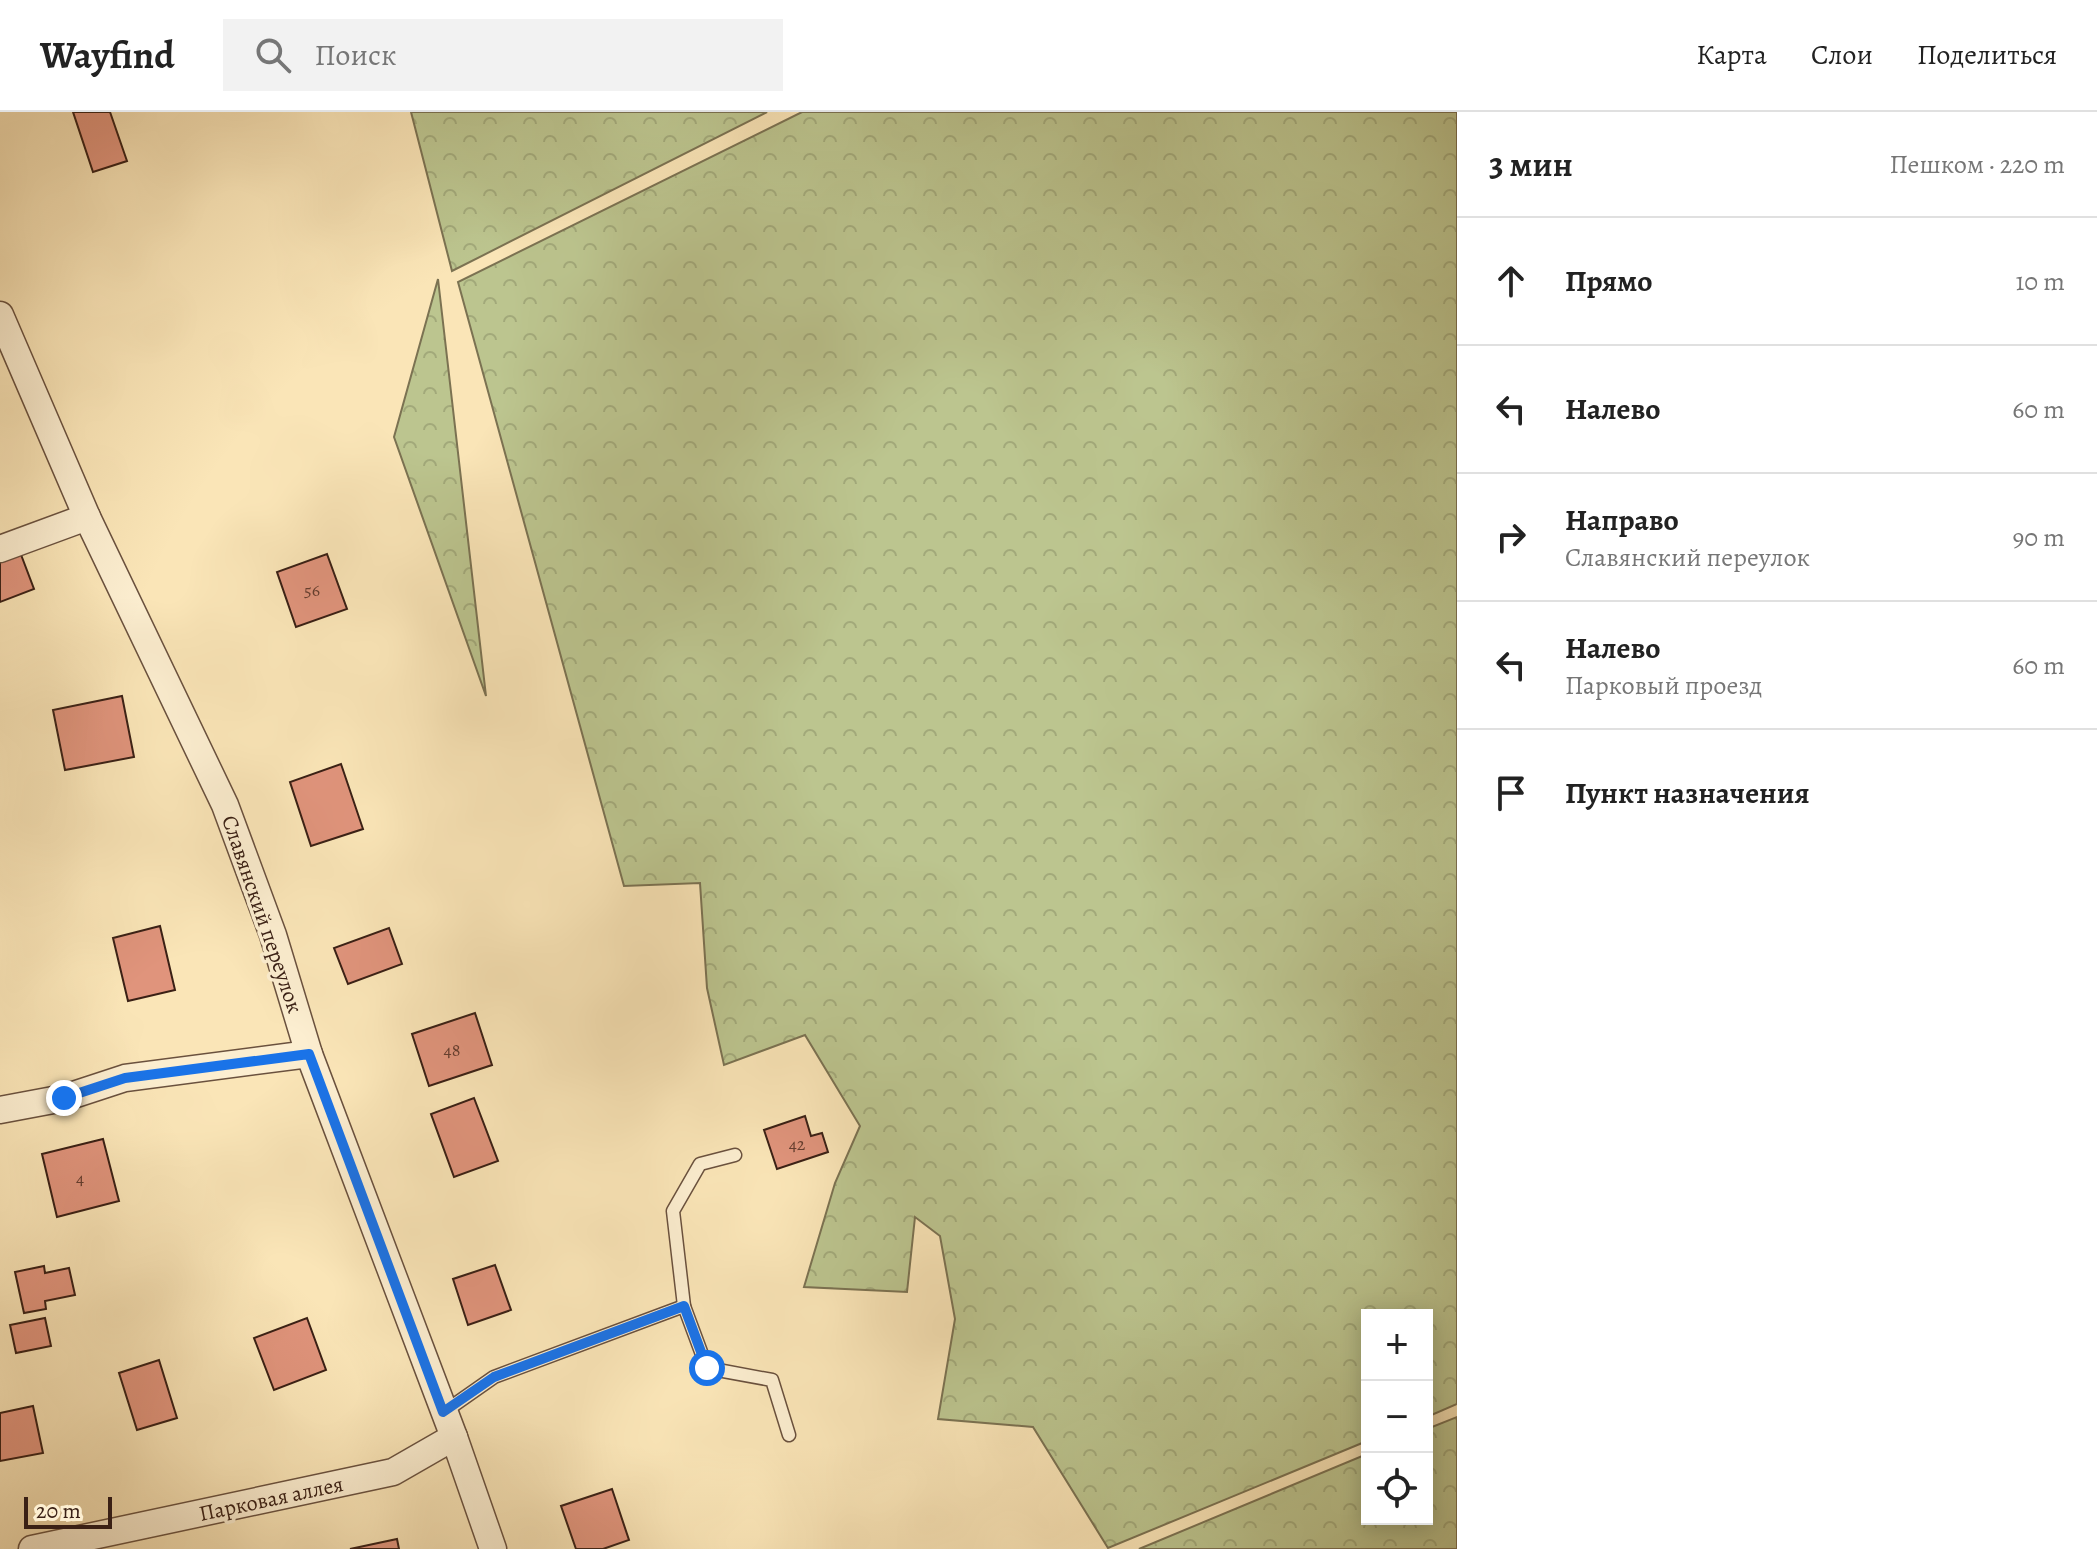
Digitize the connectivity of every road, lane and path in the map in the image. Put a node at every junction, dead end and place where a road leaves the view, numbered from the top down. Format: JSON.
{"nodes":[{"id":1,"x":0,"y":315,"type":"edge"},
{"id":2,"x":87,"y":517,"type":"junction"},
{"id":3,"x":0,"y":549,"type":"edge"},
{"id":4,"x":309,"y":1054,"type":"junction"},
{"id":5,"x":0,"y":1110,"type":"edge"},
{"id":6,"x":735,"y":1155,"type":"dead end"},
{"id":7,"x":684,"y":1306,"type":"junction"},
{"id":8,"x":443,"y":1412,"type":"junction"},
{"id":9,"x":789,"y":1435,"type":"dead end"},
{"id":10,"x":454,"y":1437,"type":"junction"},
{"id":11,"x":32,"y":1549,"type":"edge"},
{"id":12,"x":493,"y":1549,"type":"edge"}],
"edges":[{"from":1,"to":2,"type":"street","name":"Славянский переулок"},
{"from":2,"to":3,"type":"street"},
{"from":2,"to":4,"type":"street","name":"Славянский переулок"},
{"from":4,"to":5,"type":"street"},
{"from":4,"to":8,"type":"street","name":"Славянский переулок"},
{"from":6,"to":7,"type":"lane"},
{"from":7,"to":8,"type":"lane"},
{"from":7,"to":9,"type":"lane"},
{"from":8,"to":10,"type":"street","name":"Славянский переулок"},
{"from":10,"to":11,"type":"street","name":"Парковая аллея"},
{"from":10,"to":12,"type":"street","name":"Славянский переулок"}]}
